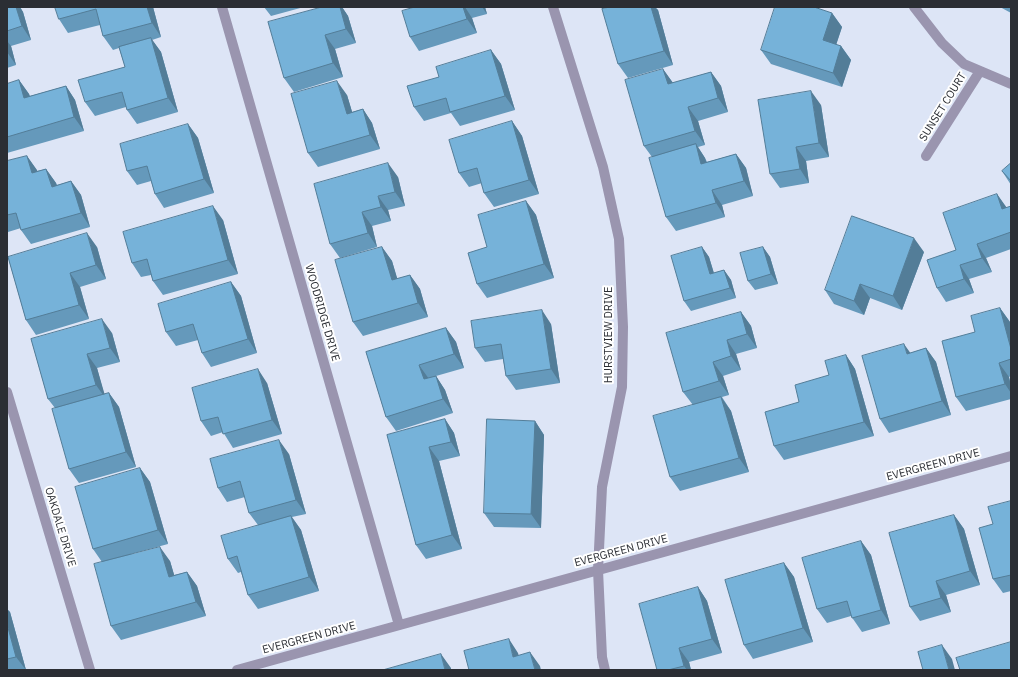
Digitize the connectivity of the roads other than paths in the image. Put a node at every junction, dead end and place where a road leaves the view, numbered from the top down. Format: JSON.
{"nodes":[{"id":1,"x":222,"y":7,"type":"edge"},
{"id":2,"x":553,"y":7,"type":"edge"},
{"id":3,"x":914,"y":7,"type":"edge"},
{"id":4,"x":980,"y":71,"type":"junction"},
{"id":5,"x":1011,"y":84,"type":"edge"},
{"id":6,"x":926,"y":156,"type":"dead end"},
{"id":7,"x":7,"y":392,"type":"edge"},
{"id":8,"x":1011,"y":456,"type":"edge"},
{"id":9,"x":598,"y":570,"type":"junction"},
{"id":10,"x":399,"y":625,"type":"junction"},
{"id":11,"x":90,"y":670,"type":"edge"},
{"id":12,"x":237,"y":670,"type":"edge"},
{"id":13,"x":605,"y":670,"type":"edge"}],
"edges":[{"from":1,"to":10,"type":"street","name":"WOODRIDGE DRIVE"},
{"from":2,"to":9,"type":"street","name":"HURSTVIEW DRIVE"},
{"from":3,"to":4,"type":"street"},
{"from":4,"to":5,"type":"street"},
{"from":4,"to":6,"type":"street","name":"SUNSET COURT"},
{"from":7,"to":11,"type":"street","name":"OAKDALE DRIVE"},
{"from":8,"to":9,"type":"street","name":"EVERGREEN DRIVE"},
{"from":9,"to":10,"type":"street","name":"EVERGREEN DRIVE"},
{"from":9,"to":13,"type":"street","name":"HURSTVIEW DRIVE"},
{"from":10,"to":12,"type":"street","name":"EVERGREEN DRIVE"}]}
